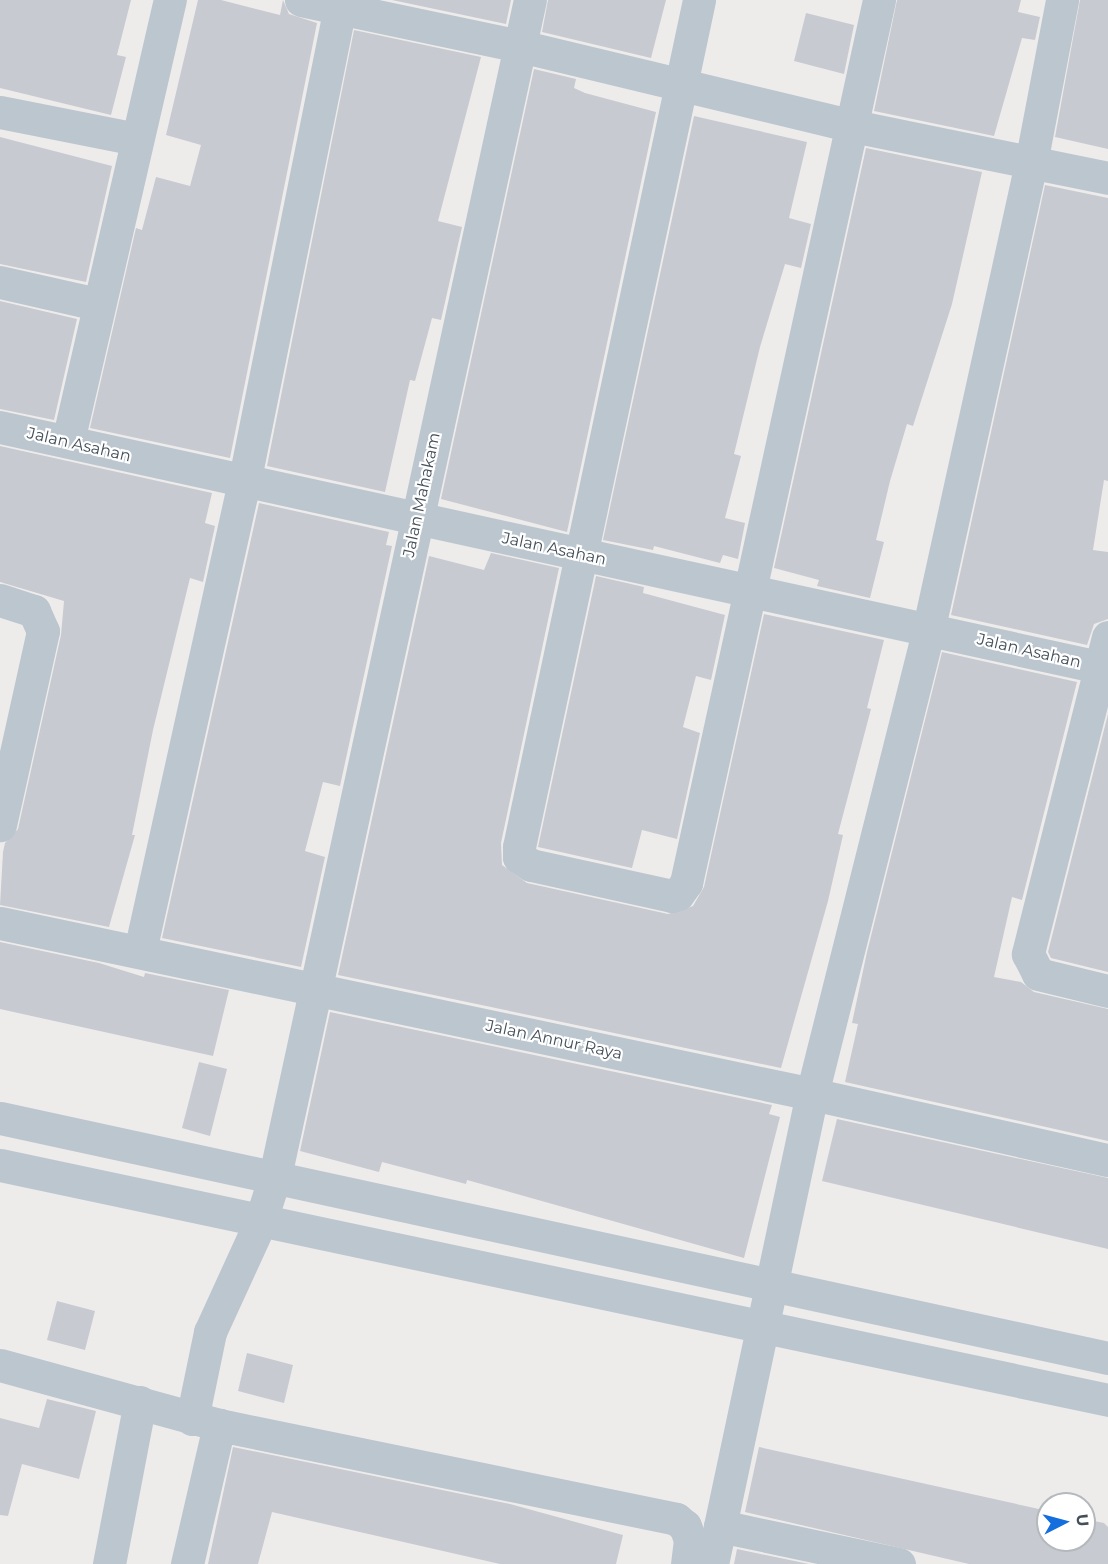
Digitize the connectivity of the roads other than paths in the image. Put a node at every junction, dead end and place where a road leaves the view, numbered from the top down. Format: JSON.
{"nodes":[{"id":1,"x":170,"y":0,"type":"edge"},
{"id":2,"x":301,"y":0,"type":"edge"},
{"id":3,"x":530,"y":0,"type":"edge"},
{"id":4,"x":699,"y":0,"type":"edge"},
{"id":5,"x":879,"y":0,"type":"edge"},
{"id":6,"x":1062,"y":0,"type":"edge"},
{"id":7,"x":340,"y":4,"type":"edge"},
{"id":8,"x":520,"y":46,"type":"junction"},
{"id":9,"x":681,"y":85,"type":"junction"},
{"id":10,"x":0,"y":112,"type":"edge"},
{"id":11,"x":853,"y":126,"type":"junction"},
{"id":12,"x":136,"y":140,"type":"junction"},
{"id":13,"x":1031,"y":163,"type":"junction"},
{"id":14,"x":1108,"y":178,"type":"edge"},
{"id":15,"x":0,"y":282,"type":"edge"},
{"id":16,"x":97,"y":304,"type":"junction"},
{"id":17,"x":0,"y":427,"type":"edge"},
{"id":18,"x":68,"y":441,"type":"junction"},
{"id":19,"x":244,"y":483,"type":"junction"},
{"id":20,"x":416,"y":520,"type":"junction"},
{"id":21,"x":579,"y":555,"type":"junction"},
{"id":22,"x":747,"y":587,"type":"junction"},
{"id":23,"x":0,"y":600,"type":"edge"},
{"id":24,"x":929,"y":627,"type":"junction"},
{"id":25,"x":1106,"y":658,"type":"edge"},
{"id":26,"x":0,"y":825,"type":"edge"},
{"id":27,"x":0,"y":923,"type":"edge"},
{"id":28,"x":140,"y":951,"type":"junction"},
{"id":29,"x":316,"y":990,"type":"junction"},
{"id":30,"x":1108,"y":991,"type":"edge"},
{"id":31,"x":812,"y":1094,"type":"junction"},
{"id":32,"x":0,"y":1118,"type":"edge"},
{"id":33,"x":1108,"y":1160,"type":"edge"},
{"id":34,"x":0,"y":1165,"type":"edge"},
{"id":35,"x":275,"y":1176,"type":"junction"},
{"id":36,"x":260,"y":1223,"type":"junction"},
{"id":37,"x":770,"y":1287,"type":"junction"},
{"id":38,"x":761,"y":1328,"type":"junction"},
{"id":39,"x":1108,"y":1359,"type":"edge"},
{"id":40,"x":0,"y":1365,"type":"edge"},
{"id":41,"x":1108,"y":1400,"type":"edge"},
{"id":42,"x":140,"y":1402,"type":"junction"},
{"id":43,"x":206,"y":1422,"type":"junction"},
{"id":44,"x":720,"y":1526,"type":"junction"},
{"id":45,"x":109,"y":1564,"type":"edge"},
{"id":46,"x":186,"y":1564,"type":"edge"},
{"id":47,"x":687,"y":1564,"type":"edge"},
{"id":48,"x":712,"y":1564,"type":"edge"},
{"id":49,"x":899,"y":1564,"type":"edge"}],
"edges":[{"from":1,"to":12,"type":"street"},
{"from":2,"to":7,"type":"street"},
{"from":3,"to":8,"type":"street","name":"Jalan Mahakam"},
{"from":4,"to":9,"type":"street"},
{"from":5,"to":11,"type":"street"},
{"from":6,"to":13,"type":"street"},
{"from":7,"to":8,"type":"street"},
{"from":7,"to":19,"type":"street"},
{"from":8,"to":9,"type":"street"},
{"from":8,"to":20,"type":"street","name":"Jalan Mahakam"},
{"from":9,"to":11,"type":"street"},
{"from":9,"to":21,"type":"street"},
{"from":10,"to":12,"type":"street"},
{"from":11,"to":13,"type":"street"},
{"from":11,"to":22,"type":"street"},
{"from":12,"to":16,"type":"street"},
{"from":13,"to":14,"type":"street"},
{"from":13,"to":24,"type":"street"},
{"from":15,"to":16,"type":"street"},
{"from":16,"to":18,"type":"street"},
{"from":17,"to":18,"type":"street","name":"Jalan Asahan"},
{"from":18,"to":19,"type":"street","name":"Jalan Asahan"},
{"from":19,"to":20,"type":"street","name":"Jalan Asahan"},
{"from":19,"to":28,"type":"street"},
{"from":20,"to":21,"type":"street","name":"Jalan Asahan"},
{"from":20,"to":29,"type":"street","name":"Jalan Mahakam"},
{"from":21,"to":22,"type":"street","name":"Jalan Asahan"},
{"from":21,"to":22,"type":"street"},
{"from":22,"to":24,"type":"street","name":"Jalan Asahan"},
{"from":23,"to":26,"type":"street"},
{"from":24,"to":25,"type":"street","name":"Jalan Asahan"},
{"from":24,"to":31,"type":"street"},
{"from":25,"to":30,"type":"street"},
{"from":27,"to":28,"type":"street","name":"Jalan Annur Raya"},
{"from":28,"to":29,"type":"street","name":"Jalan Annur Raya"},
{"from":29,"to":31,"type":"street","name":"Jalan Annur Raya"},
{"from":29,"to":35,"type":"street","name":"Jalan Mahakam"},
{"from":31,"to":33,"type":"street","name":"Jalan Annur Raya"},
{"from":31,"to":37,"type":"street"},
{"from":32,"to":35,"type":"street"},
{"from":34,"to":36,"type":"street"},
{"from":35,"to":36,"type":"street","name":"Jalan Mahakam"},
{"from":35,"to":37,"type":"street"},
{"from":36,"to":38,"type":"street"},
{"from":36,"to":43,"type":"street","name":"Jalan Mahakam"},
{"from":37,"to":38,"type":"street"},
{"from":37,"to":39,"type":"street"},
{"from":38,"to":41,"type":"street"},
{"from":38,"to":44,"type":"street"},
{"from":40,"to":42,"type":"street"},
{"from":42,"to":43,"type":"street"},
{"from":42,"to":45,"type":"street"},
{"from":43,"to":46,"type":"street","name":"Jalan Mahakam"},
{"from":43,"to":47,"type":"street"},
{"from":44,"to":48,"type":"street"},
{"from":44,"to":49,"type":"street"}]}
